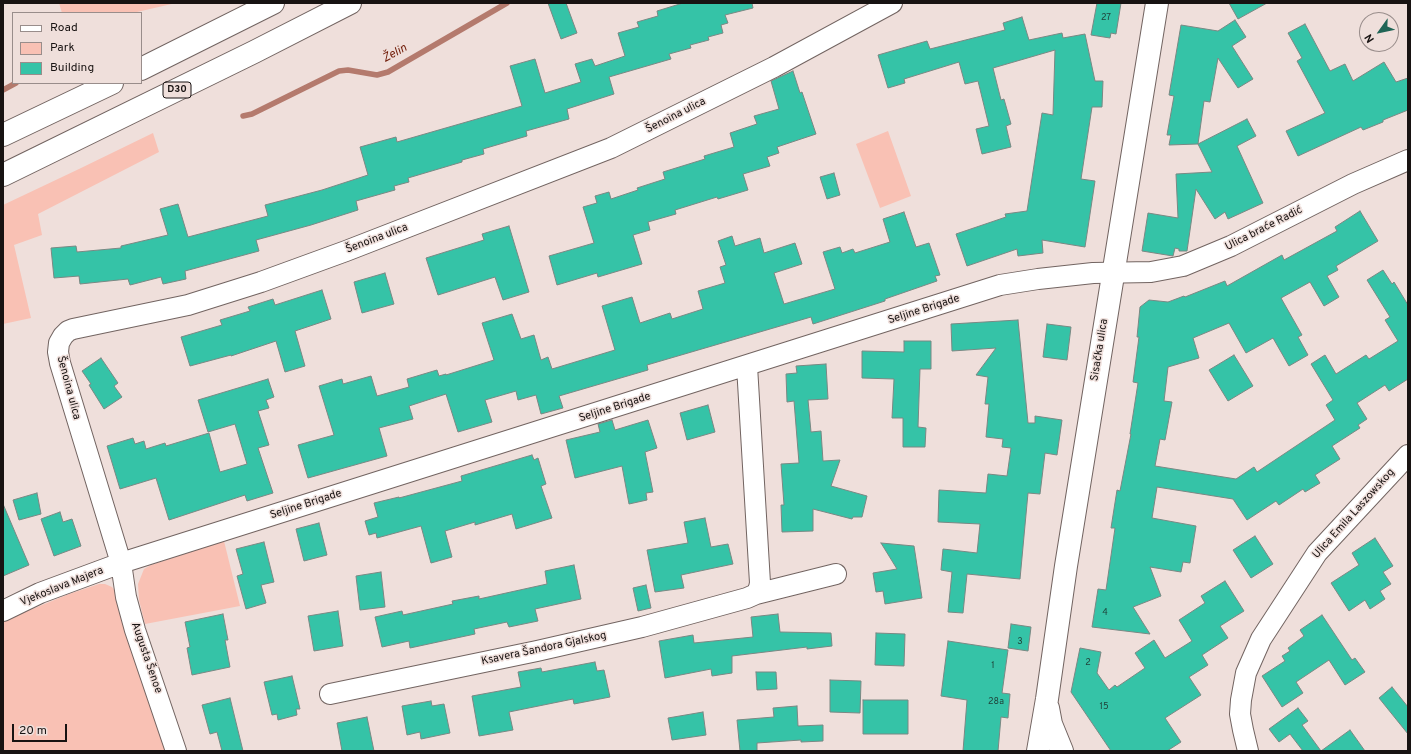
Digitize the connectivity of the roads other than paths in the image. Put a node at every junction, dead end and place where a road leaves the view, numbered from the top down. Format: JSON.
{"nodes":[{"id":1,"x":273,"y":3,"type":"edge"},
{"id":2,"x":350,"y":3,"type":"edge"},
{"id":3,"x":892,"y":3,"type":"edge"},
{"id":4,"x":1157,"y":3,"type":"edge"},
{"id":5,"x":142,"y":68,"type":"edge"},
{"id":6,"x":110,"y":84,"type":"edge"},
{"id":7,"x":3,"y":135,"type":"edge"},
{"id":8,"x":1408,"y":160,"type":"edge"},
{"id":9,"x":3,"y":175,"type":"edge"},
{"id":10,"x":1113,"y":273,"type":"junction"},
{"id":11,"x":747,"y":366,"type":"junction"},
{"id":12,"x":1408,"y":455,"type":"edge"},
{"id":13,"x":122,"y":563,"type":"junction"},
{"id":14,"x":836,"y":574,"type":"dead end"},
{"id":15,"x":756,"y":594,"type":"junction"},
{"id":16,"x":3,"y":611,"type":"edge"},
{"id":17,"x":330,"y":694,"type":"dead end"},
{"id":18,"x":1047,"y":698,"type":"junction"},
{"id":19,"x":176,"y":751,"type":"edge"},
{"id":20,"x":1038,"y":751,"type":"edge"},
{"id":21,"x":1062,"y":751,"type":"edge"},
{"id":22,"x":1248,"y":751,"type":"edge"}],
"edges":[{"from":1,"to":5,"type":"main road"},
{"from":2,"to":9,"type":"main road","number":"D30"},
{"from":3,"to":13,"type":"street","name":"Šenoina ulica"},
{"from":4,"to":10,"type":"main road","name":"Sisačka ulica"},
{"from":6,"to":7,"type":"main road"},
{"from":8,"to":10,"type":"street","name":"Ulica braće Radić"},
{"from":10,"to":11,"type":"street","name":"Seljine Brigade"},
{"from":10,"to":18,"type":"main road","name":"Sisačka ulica"},
{"from":11,"to":13,"type":"street","name":"Seljine Brigade"},
{"from":11,"to":15,"type":"street"},
{"from":12,"to":22,"type":"street","name":"Ulica Emila Laszowskog"},
{"from":13,"to":16,"type":"street","name":"Vjekoslava Majera"},
{"from":13,"to":19,"type":"street","name":"Augusta Šenoe"},
{"from":14,"to":15,"type":"street","name":"Ksavera Šandora Gjalskog"},
{"from":15,"to":17,"type":"street","name":"Ksavera Šandora Gjalskog"},
{"from":18,"to":20,"type":"main road","name":"Sisačka ulica"},
{"from":18,"to":21,"type":"main road"}]}
